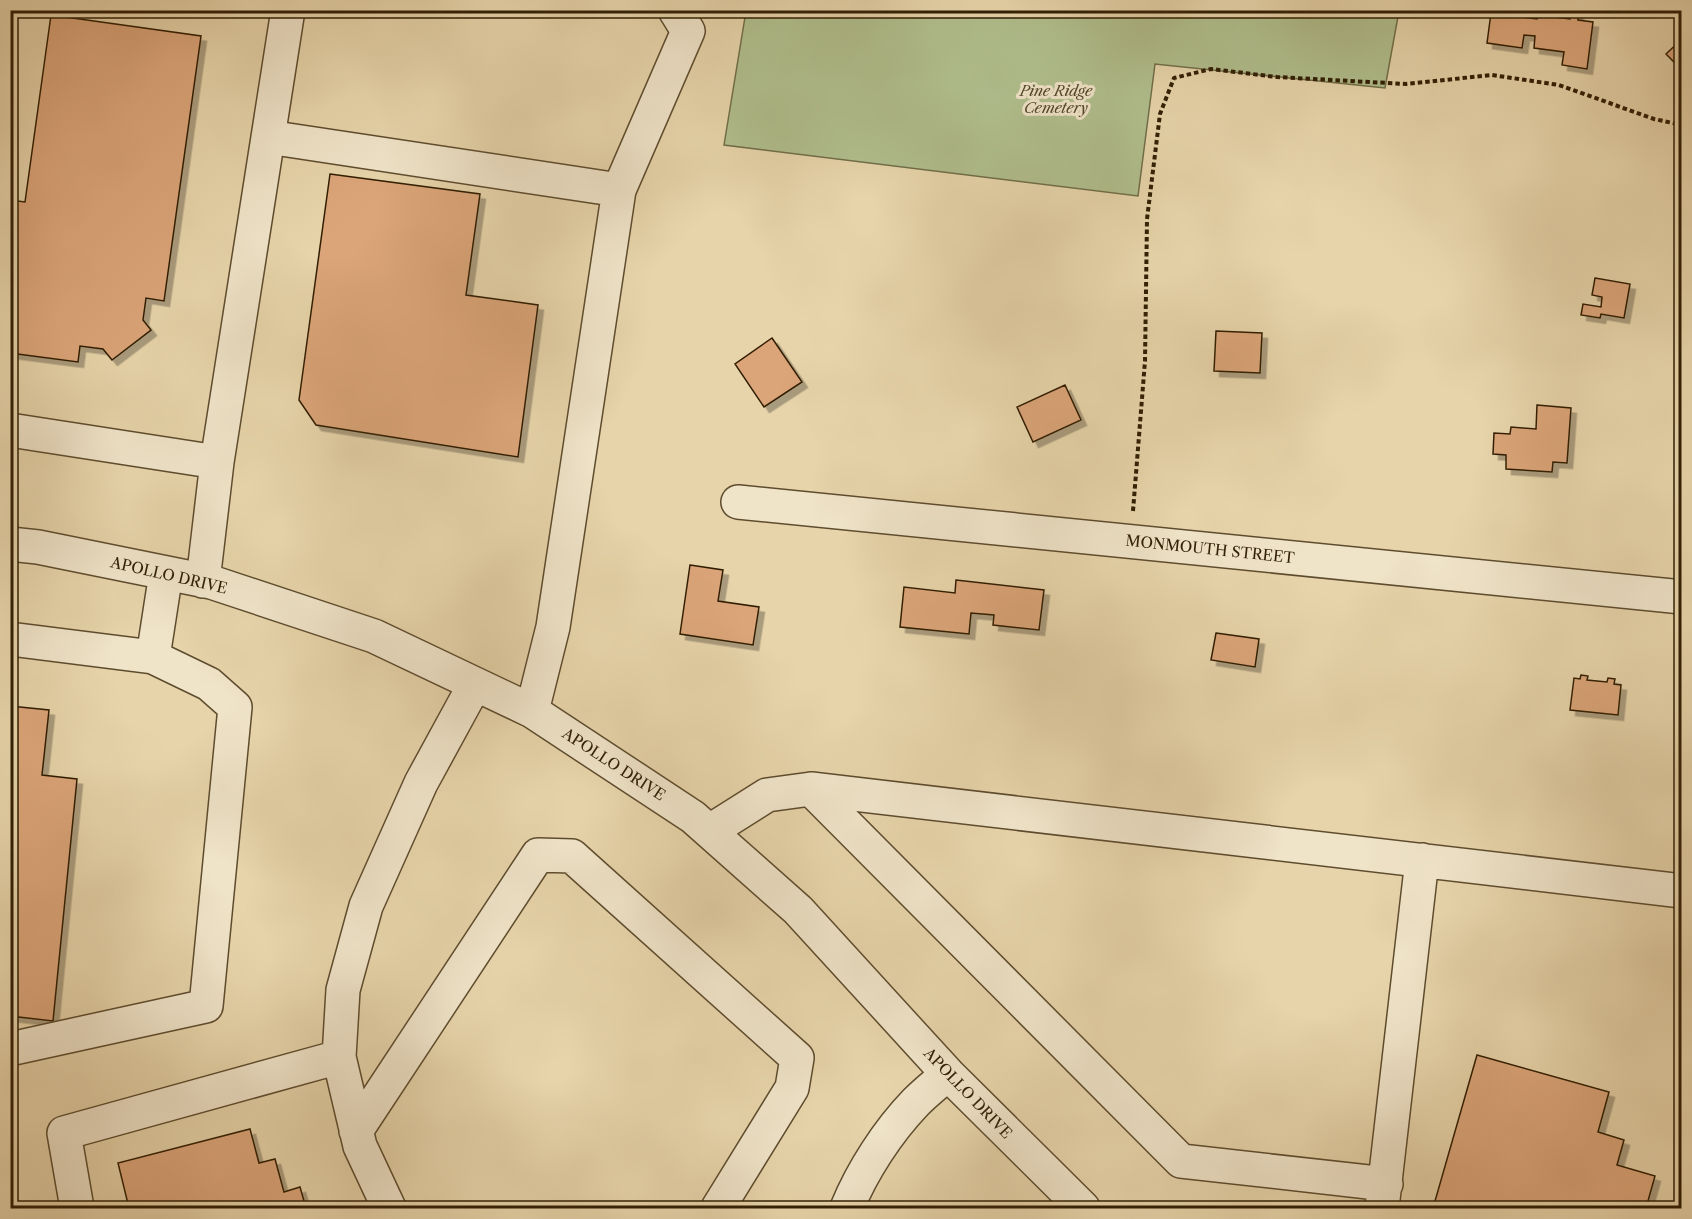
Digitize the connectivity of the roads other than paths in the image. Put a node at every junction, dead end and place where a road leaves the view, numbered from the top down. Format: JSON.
{"nodes":[{"id":1,"x":675,"y":10,"type":"edge"},
{"id":2,"x":281,"y":11,"type":"edge"},
{"id":3,"x":268,"y":137,"type":"junction"},
{"id":4,"x":620,"y":190,"type":"junction"},
{"id":5,"x":10,"y":430,"type":"edge"},
{"id":6,"x":217,"y":462,"type":"junction"},
{"id":7,"x":738,"y":502,"type":"dead end"},
{"id":8,"x":10,"y":544,"type":"edge"},
{"id":9,"x":166,"y":573,"type":"junction"},
{"id":10,"x":203,"y":581,"type":"junction"},
{"id":11,"x":1682,"y":597,"type":"edge"},
{"id":12,"x":10,"y":639,"type":"edge"},
{"id":13,"x":153,"y":657,"type":"junction"},
{"id":14,"x":475,"y":684,"type":"junction"},
{"id":15,"x":532,"y":711,"type":"junction"},
{"id":16,"x":811,"y":789,"type":"junction"},
{"id":17,"x":710,"y":831,"type":"junction"},
{"id":18,"x":1422,"y":860,"type":"junction"},
{"id":19,"x":1682,"y":891,"type":"edge"},
{"id":20,"x":10,"y":1049,"type":"edge"},
{"id":21,"x":339,"y":1057,"type":"junction"},
{"id":22,"x":948,"y":1074,"type":"junction"},
{"id":23,"x":356,"y":1131,"type":"junction"},
{"id":24,"x":1384,"y":1196,"type":"edge"},
{"id":25,"x":77,"y":1209,"type":"edge"},
{"id":26,"x":388,"y":1209,"type":"edge"},
{"id":27,"x":718,"y":1209,"type":"edge"},
{"id":28,"x":847,"y":1209,"type":"edge"},
{"id":29,"x":1083,"y":1209,"type":"edge"}],
"edges":[{"from":1,"to":4,"type":"street"},
{"from":2,"to":3,"type":"street"},
{"from":3,"to":4,"type":"street"},
{"from":3,"to":6,"type":"street"},
{"from":4,"to":15,"type":"street"},
{"from":5,"to":6,"type":"street"},
{"from":6,"to":10,"type":"street"},
{"from":7,"to":11,"type":"street","name":"MONMOUTH STREET"},
{"from":8,"to":9,"type":"street","name":"APOLLO DRIVE"},
{"from":9,"to":10,"type":"street","name":"APOLLO DRIVE"},
{"from":9,"to":13,"type":"street"},
{"from":10,"to":14,"type":"street","name":"APOLLO DRIVE"},
{"from":12,"to":13,"type":"street"},
{"from":13,"to":20,"type":"street"},
{"from":14,"to":15,"type":"street","name":"APOLLO DRIVE"},
{"from":14,"to":21,"type":"street"},
{"from":15,"to":17,"type":"street","name":"APOLLO DRIVE"},
{"from":16,"to":17,"type":"street"},
{"from":16,"to":18,"type":"street"},
{"from":16,"to":24,"type":"street"},
{"from":17,"to":22,"type":"street","name":"APOLLO DRIVE"},
{"from":18,"to":19,"type":"street"},
{"from":18,"to":24,"type":"street"},
{"from":21,"to":23,"type":"street"},
{"from":21,"to":25,"type":"street"},
{"from":22,"to":28,"type":"street"},
{"from":22,"to":29,"type":"street","name":"APOLLO DRIVE"},
{"from":23,"to":26,"type":"street"},
{"from":23,"to":27,"type":"street"}]}
